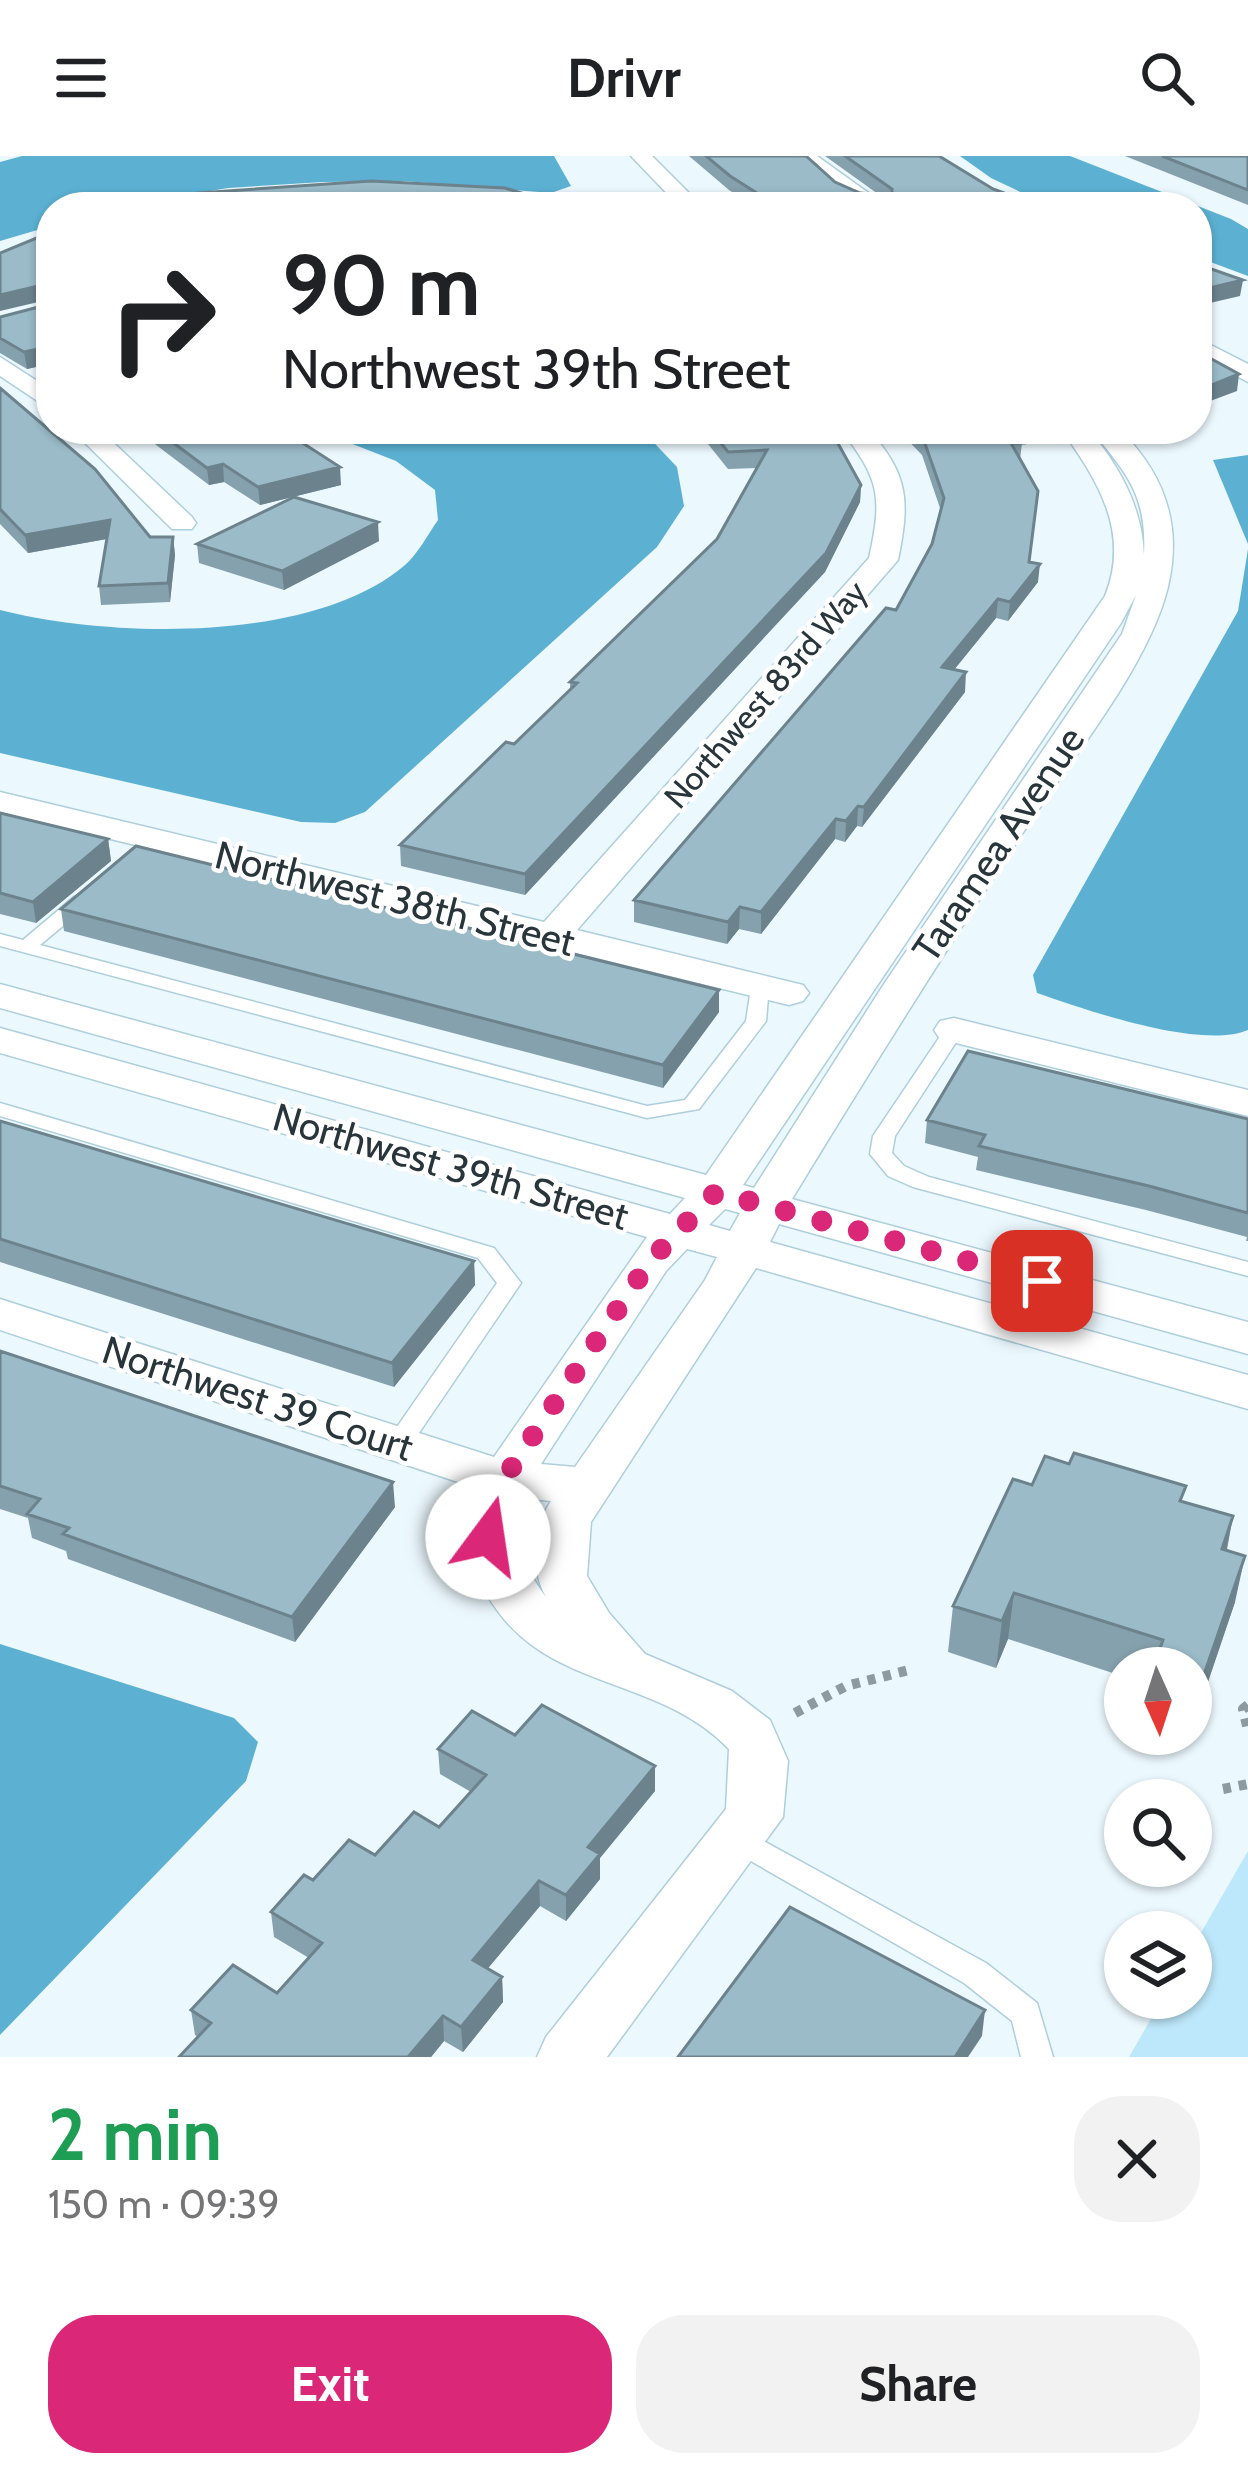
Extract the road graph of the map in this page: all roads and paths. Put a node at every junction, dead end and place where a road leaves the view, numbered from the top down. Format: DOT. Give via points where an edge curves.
graph roads {
  1 [pos="618,156"];
  2 [pos="641,156"];
  3 [pos="805,156"];
  4 [pos="652,192"];
  5 [pos="677,192"];
  6 [pos="850,192"];
  7 [pos="1212,354"];
  8 [pos="0,364"];
  9 [pos="1248,374"];
  10 [pos="36,392"];
  11 [pos="100,444"];
  12 [pos="865,444"];
  13 [pos="1085,444"];
  14 [pos="1117,444"];
  15 [pos="182,523"];
  16 [pos="0,802"];
  17 [pos="90,893"];
  18 [pos="552,936"];
  19 [pos="0,940"];
  20 [pos="26,947"];
  21 [pos="774,989"];
  22 [pos="0,996"];
  23 [pos="955,1030"];
  24 [pos="0,1040"];
  25 [pos="1248,1103"];
  26 [pos="0,1109"];
  27 [pos="716,1192"];
  28 [pos="755,1227"];
  29 [pos="680,1230"];
  30 [pos="1248,1269"];
  31 [pos="0,1314"];
  32 [pos="1248,1337"];
  33 [pos="1248,1392"];
  34 [pos="399,1443"];
  35 [pos="504,1479"];
  36 [pos="587,1486"];
  37 [pos="633,1669"];
  38 [pos="913,1669"];
  39 [pos="1248,1705"];
  40 [pos="795,1713"];
  41 [pos="1248,1730"];
  42 [pos="1248,1784"];
  43 [pos="1223,1790"];
  44 [pos="738,1839"];
  45 [pos="569,2057"];
  46 [pos="1037,2057"];
  1 -- 4 [label="street"];
  2 -- 5 [label="street"];
  3 -- 6 [label="street"];
  7 -- 9 [label="street"];
  8 -- 10 [label="street"];
  11 -- 15 [label="street"];
  12 -- 18 [label="street, Northwest 83rd Way" via="895,503 883,560"];
  13 -- 27 [label="street, Taramea Avenue" via="1111,481 1129,541 1126,579 1106,623"];
  14 -- 28 [label="street, Taramea Avenue" via="1140,472 1163,545 1158,585 1138,634 904,984"];
  16 -- 18 [label="street, Northwest 38th Street" via="147,846"];
  17 -- 20 [label="lane"];
  18 -- 21 [label="street, Northwest 38th Street"];
  19 -- 20 [label="lane"];
  20 -- 21 [label="lane" via="647,1112 692,1105"];
  22 -- 27 [label="street, Northwest 39th Street"];
  23 -- 25 [label="street"];
  23 -- 30 [label="lane" via="884,1136 881,1154 896,1171"];
  24 -- 29 [label="street, Northwest 39th Street"];
  26 -- 34 [label="lane" via="486,1253 509,1283"];
  27 -- 28 [label="street, Northwest 39th Street"];
  27 -- 29 [label="street, Taramea Avenue"];
  28 -- 29 [label="street, Northwest 39th Street"];
  28 -- 32 [label="street, Northwest 39th Street"];
  28 -- 33 [label="street, Northwest 39th Street"];
  28 -- 36 [label="street, Taramea Avenue" via="726,1283"];
  29 -- 35 [label="street, Taramea Avenue" via="650,1261"];
  31 -- 34 [label="street, Northwest 39 Court"];
  34 -- 35 [label="street, Northwest 39 Court"];
  35 -- 36 [label="street, Northwest 39 Court"];
  35 -- 37 [label="street, Taramea Avenue" via="491,1501 488,1537 509,1592 538,1624"];
  36 -- 37 [label="street, Taramea Avenue" via="565,1520 561,1576 590,1627"];
  37 -- 44 [label="street, Taramea Avenue" via="722,1712 754,1742 754,1817"];
  38 -- 40 [label="path" via="846,1686"];
  39 -- 41 [label="path"];
  42 -- 43 [label="path"];
  44 -- 45 [label="street, Taramea Avenue"];
  44 -- 46 [label="lane" via="975,1973 1026,2013"];
}
